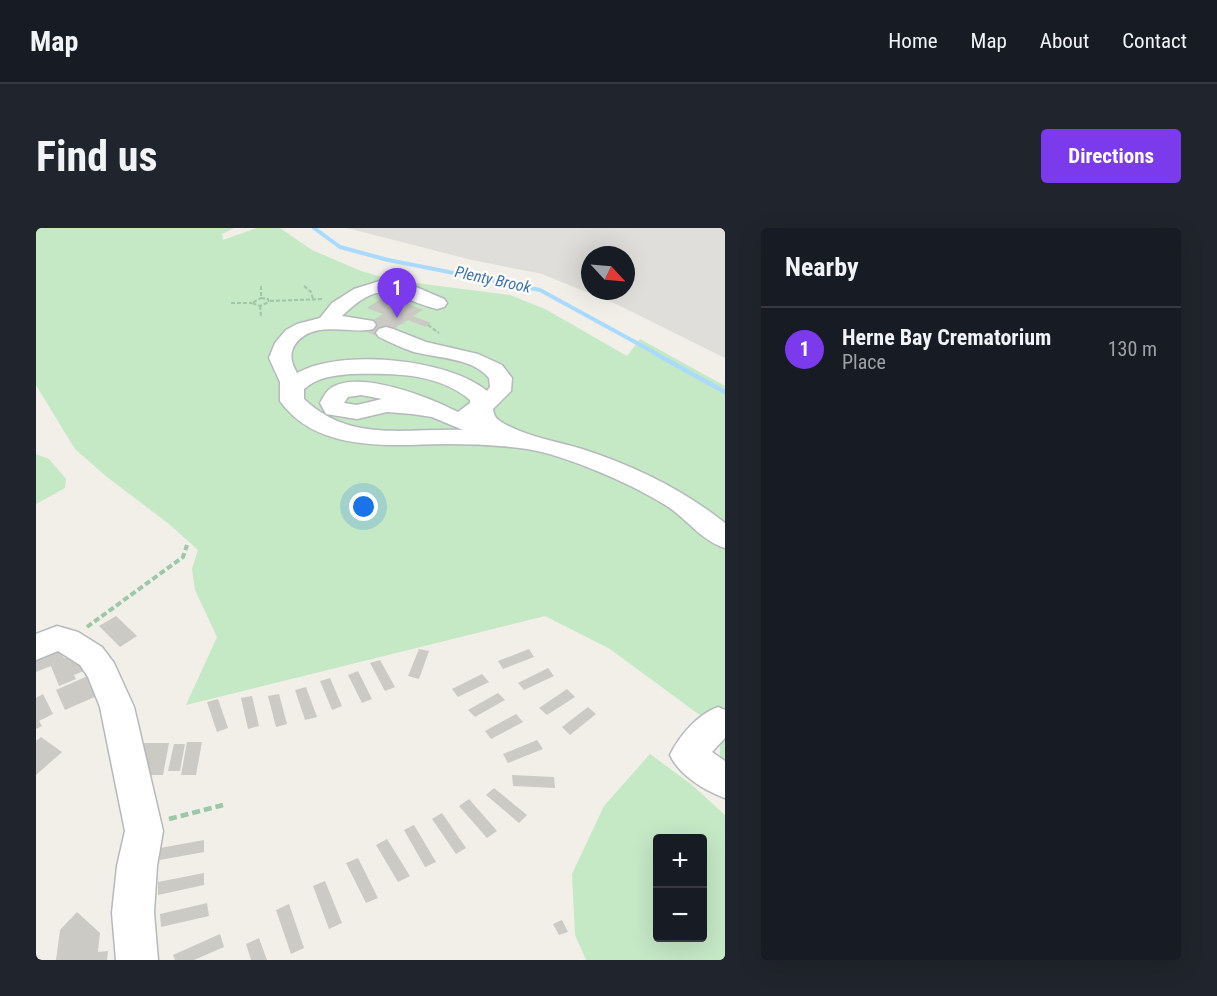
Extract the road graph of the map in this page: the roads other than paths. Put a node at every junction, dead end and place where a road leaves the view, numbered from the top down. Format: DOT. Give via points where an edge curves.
graph roads {
  1 [pos="437,303"];
  2 [pos="329,322"];
  3 [pos="302,381"];
  4 [pos="482,404"];
  5 [pos="447,416"];
  6 [pos="498,429"];
  7 [pos="416,438"];
  8 [pos="530,442"];
  9 [pos="725,538"];
  10 [pos="51,645"];
  11 [pos="718,722"];
  12 [pos="725,782"];
  13 [pos="137,960"];
  1 -- 2 [label="lane" via="392,285 380,285 339,307"];
  2 -- 3 [label="lane" via="291,338 282,350 281,364"];
  2 -- 4 [label="lane" via="352,321 491,367 502,379 501,388"];
  3 -- 4 [label="lane" via="359,366 412,370 471,388"];
  3 -- 7 [label="lane" via="292,401 328,428 374,438"];
  4 -- 5 [label="lane"];
  4 -- 6 [label="lane" via="486,422"];
  5 -- 6 [label="lane" via="482,429"];
  5 -- 7 [label="lane"];
  6 -- 8 [label="lane"];
  7 -- 8 [label="lane"];
  8 -- 9 [label="lane" via="621,471 671,496"];
  10 -- 13 [label="lane" via="91,656 117,707 144,831 133,913"];
  11 -- 12 [label="lane" via="688,755"];
}
